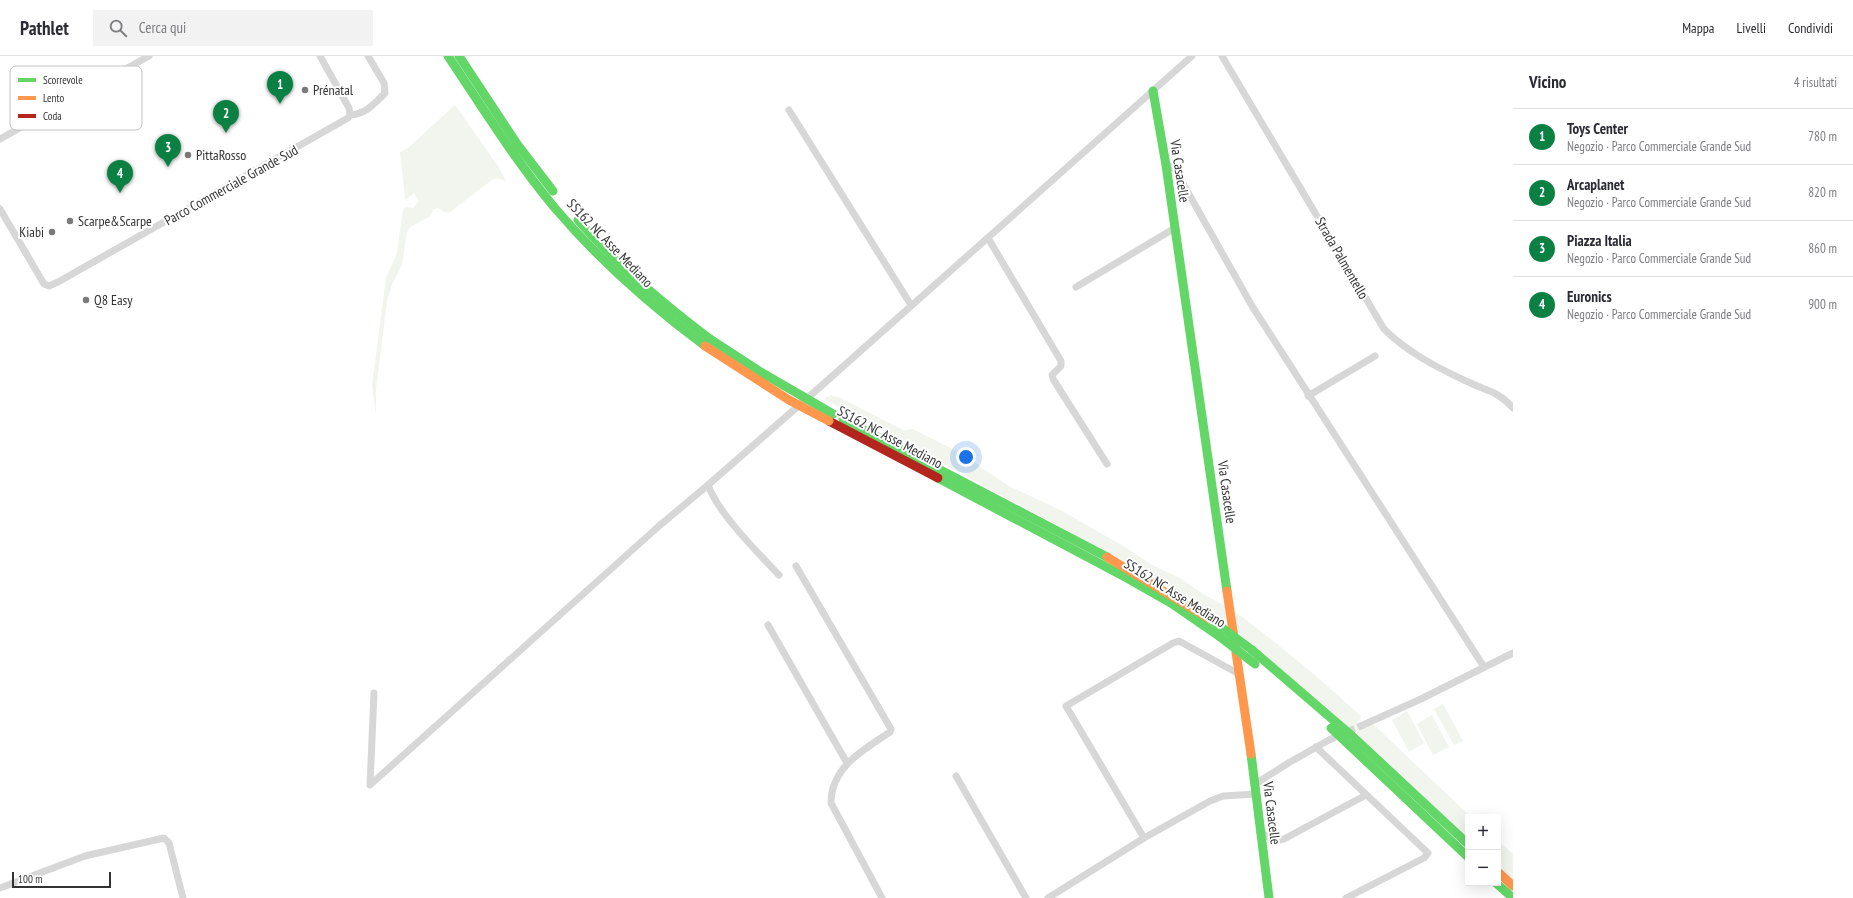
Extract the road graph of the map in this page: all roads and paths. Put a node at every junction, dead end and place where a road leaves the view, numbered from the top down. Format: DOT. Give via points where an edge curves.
graph roads {
  1 [pos="149,56"];
  2 [pos="320,56"];
  3 [pos="368,56"];
  4 [pos="448,56"];
  5 [pos="459,56"];
  6 [pos="1192,56"];
  7 [pos="1222,56"];
  8 [pos="131,66"];
  9 [pos="476,91"];
  10 [pos="1153,91"];
  11 [pos="789,110"];
  12 [pos="350,115"];
  13 [pos="16,130"];
  14 [pos="0,139"];
  15 [pos="1166,165"];
  16 [pos="0,209"];
  17 [pos="1175,228"];
  18 [pos="988,238"];
  19 [pos="1076,287"];
  20 [pos="912,306"];
  21 [pos="1375,356"];
  22 [pos="1308,396"];
  23 [pos="1513,408"];
  24 [pos="831,417"];
  25 [pos="1107,464"];
  26 [pos="708,485"];
  27 [pos="796,566"];
  28 [pos="779,574"];
  29 [pos="768,625"];
  30 [pos="1513,653"];
  31 [pos="1484,667"];
  32 [pos="1239,674"];
  33 [pos="374,693"];
  34 [pos="1363,725"];
  35 [pos="1329,740"];
  36 [pos="1316,748"];
  37 [pos="847,763"];
  38 [pos="956,776"];
  39 [pos="1255,789"];
  40 [pos="1366,795"];
  41 [pos="1260,832"];
  42 [pos="1144,838"];
  43 [pos="1465,841"];
  44 [pos="1465,854"];
  45 [pos="1501,875"];
  46 [pos="1499,886"];
  47 [pos="1513,886"];
  48 [pos="0,888"];
  49 [pos="183,898"];
  50 [pos="882,898"];
  51 [pos="1026,898"];
  52 [pos="1048,898"];
  53 [pos="1269,898"];
  54 [pos="1346,898"];
  55 [pos="1513,898"];
  1 -- 8 [label="street"];
  2 -- 12 [label="street" via="349,108"];
  3 -- 12 [label="street" via="384,83 385,94 368,110"];
  4 -- 9 [label="main road, SS162 NC Asse Mediano"];
  5 -- 9 [label="main road, SS162 NC Asse Mediano"];
  6 -- 10 [label="street"];
  7 -- 23 [label="street, Strada Palmentello" via="1384,329 1432,365 1500,395"];
  9 -- 24 [label="main road, SS162 NC Asse Mediano, bridge" via="546,183 619,270 655,296 707,343 764,374"];
  10 -- 15 [label="main road, Via Casacelle"];
  10 -- 18 [label="street"];
  11 -- 20 [label="street"];
  12 -- 16 [label="street, Parco Commerciale Grande Sud" via="344,122 49,286 40,279"];
  13 -- 14 [label="street"];
  15 -- 17 [label="main road, Via Casacelle"];
  15 -- 22 [label="street" via="1177,172 1252,306"];
  17 -- 19 [label="street"];
  17 -- 32 [label="main road, Via Casacelle"];
  18 -- 20 [label="street"];
  18 -- 25 [label="street" via="1061,361 1061,366 1052,374 1053,379"];
  20 -- 26 [label="street"];
  21 -- 22 [label="street"];
  22 -- 31 [label="street"];
  24 -- 43 [label="main road, SS162 NC Asse Mediano, bridge" via="1116,562 1212,621 1252,650 1352,736"];
  24 -- 44 [label="main road, SS162 NC Asse Mediano, bridge" via="1127,578 1219,636 1326,723"];
  26 -- 28 [label="street" via="711,494 730,520"];
  26 -- 33 [label="street" via="370,785"];
  27 -- 37 [label="street" via="891,729"];
  29 -- 37 [label="street"];
  30 -- 31 [label="street"];
  31 -- 34 [label="street"];
  32 -- 39 [label="main road, Via Casacelle"];
  32 -- 42 [label="street" via="1179,641 1066,706"];
  35 -- 36 [label="street"];
  36 -- 39 [label="street" via="1290,762"];
  36 -- 40 [label="street"];
  37 -- 50 [label="street" via="834,783 832,803"];
  38 -- 51 [label="street"];
  39 -- 41 [label="main road, Via Casacelle"];
  39 -- 42 [label="street" via="1210,801"];
  40 -- 41 [label="street" via="1284,839 1274,840"];
  40 -- 54 [label="street" via="1428,853 1424,858"];
  41 -- 53 [label="main road, Via Casacelle"];
  42 -- 52 [label="street"];
  45 -- 47 [label="main road"];
  46 -- 55 [label="main road"];
  48 -- 49 [label="street" via="85,856 164,838 169,843"];
}
